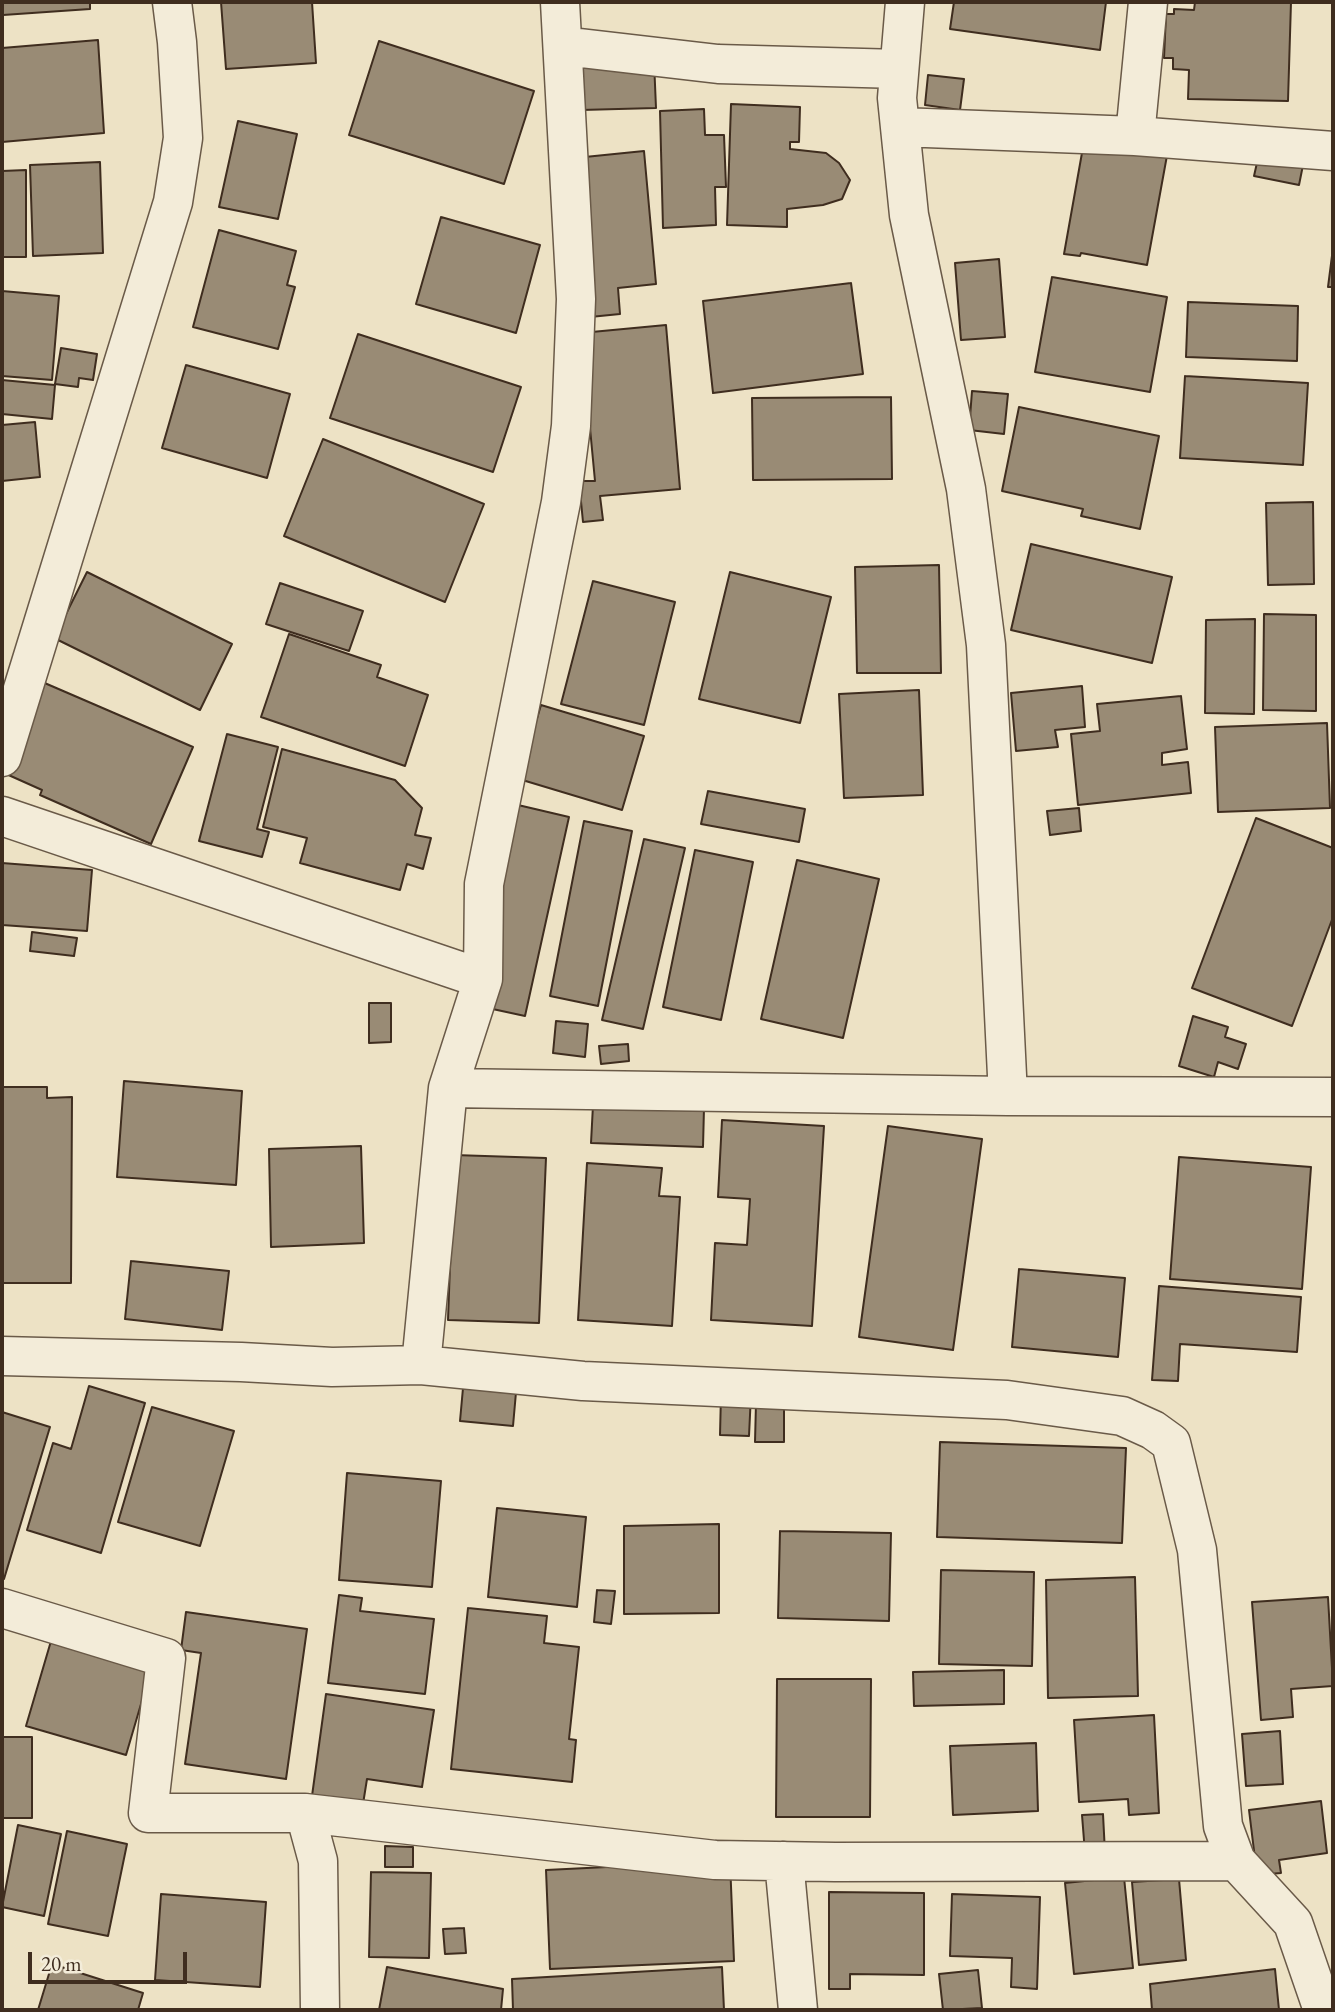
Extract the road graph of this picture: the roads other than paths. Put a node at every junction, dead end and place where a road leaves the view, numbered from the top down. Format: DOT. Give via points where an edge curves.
graph roads {
  1 [pos="172,2"];
  2 [pos="560,2"];
  3 [pos="905,2"];
  4 [pos="1148,2"];
  5 [pos="563,46"];
  6 [pos="899,69"];
  7 [pos="900,128"];
  8 [pos="1135,136"];
  9 [pos="1333,151"];
  10 [pos="2,757"];
  11 [pos="2,816"];
  12 [pos="483,979"];
  13 [pos="448,1088"];
  14 [pos="1008,1097"];
  15 [pos="1333,1097"];
  16 [pos="2,1356"];
  17 [pos="421,1365"];
  18 [pos="2,1608"];
  19 [pos="304,1813"];
  20 [pos="784,1861"];
  21 [pos="1236,1861"];
  22 [pos="320,2010"];
  23 [pos="799,2010"];
  24 [pos="1323,2010"];
  1 -- 10 [label="street" via="183,138 173,202"];
  2 -- 5 [label="street"];
  3 -- 6 [label="street"];
  4 -- 8 [label="street"];
  5 -- 6 [label="street" via="718,64"];
  5 -- 12 [label="street" via="576,299 571,426 561,502 484,884"];
  6 -- 7 [label="street"];
  7 -- 8 [label="street"];
  7 -- 14 [label="street" via="908,215 966,489 986,645"];
  8 -- 9 [label="street"];
  11 -- 12 [label="street"];
  12 -- 13 [label="street"];
  13 -- 14 [label="street"];
  13 -- 17 [label="street"];
  14 -- 15 [label="street"];
  16 -- 17 [label="street" via="332,1367"];
  17 -- 21 [label="street" via="583,1381 1007,1400 1122,1416 1153,1430 1171,1443 1197,1550 1223,1826"];
  18 -- 19 [label="street" via="166,1658 148,1813"];
  19 -- 20 [label="street" via="715,1860"];
  19 -- 22 [label="street" via="318,1861"];
  20 -- 21 [label="street"];
  20 -- 23 [label="street"];
  21 -- 24 [label="street" via="1293,1923"];
}
